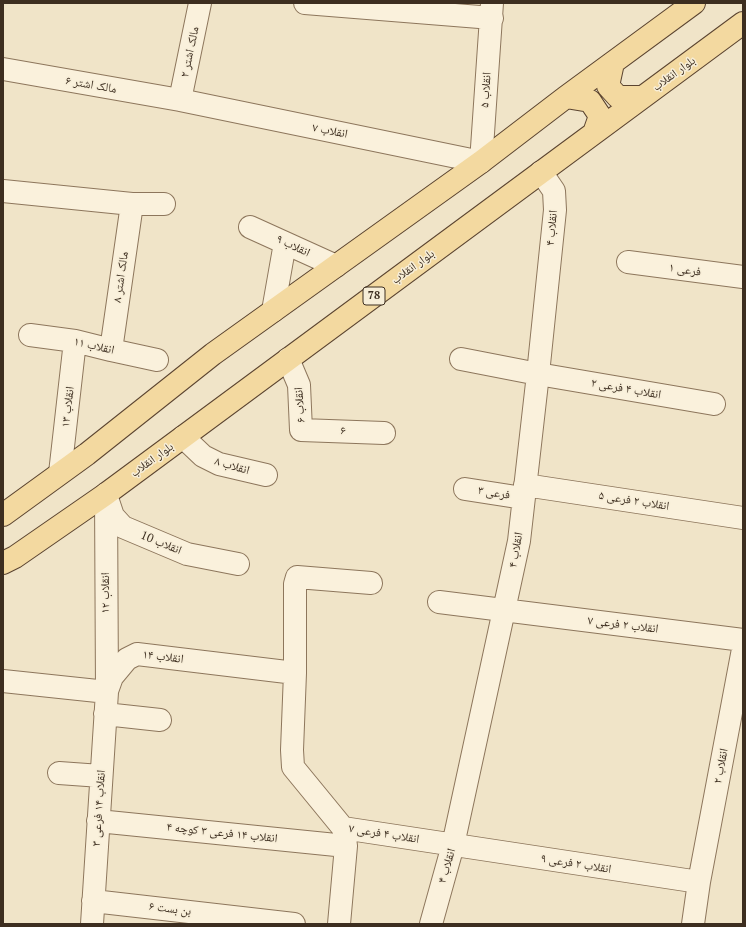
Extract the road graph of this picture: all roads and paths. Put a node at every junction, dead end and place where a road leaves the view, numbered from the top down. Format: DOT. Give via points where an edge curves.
graph roads {
  1 [pos="200,3"];
  2 [pos="305,3"];
  3 [pos="694,3"];
  4 [pos="492,11"];
  5 [pos="743,23"];
  6 [pos="613,63"];
  7 [pos="3,69"];
  8 [pos="566,97"];
  9 [pos="643,97"];
  10 [pos="180,100"];
  11 [pos="594,133"];
  12 [pos="481,162"];
  13 [pos="541,172"];
  14 [pos="3,191"];
  15 [pos="132,204"];
  16 [pos="164,204"];
  17 [pos="250,227"];
  18 [pos="286,243"];
  19 [pos="628,262"];
  20 [pos="336,266"];
  21 [pos="743,278"];
  22 [pos="273,311"];
  23 [pos="30,335"];
  24 [pos="76,341"];
  25 [pos="111,350"];
  26 [pos="288,359"];
  27 [pos="461,359"];
  28 [pos="157,360"];
  29 [pos="538,374"];
  30 [pos="714,404"];
  31 [pos="301,430"];
  32 [pos="384,433"];
  33 [pos="183,437"];
  34 [pos="60,473"];
  35 [pos="266,475"];
  36 [pos="465,489"];
  37 [pos="524,491"];
  38 [pos="106,494"];
  39 [pos="3,515"];
  40 [pos="743,518"];
  41 [pos="3,563"];
  42 [pos="238,564"];
  43 [pos="371,583"];
  44 [pos="439,602"];
  45 [pos="504,610"];
  46 [pos="743,640"];
  47 [pos="743,649"];
  48 [pos="295,673"];
  49 [pos="741,673"];
  50 [pos="3,681"];
  51 [pos="107,692"];
  52 [pos="105,714"];
  53 [pos="160,720"];
  54 [pos="59,773"];
  55 [pos="101,776"];
  56 [pos="98,821"];
  57 [pos="344,837"];
  58 [pos="453,845"];
  59 [pos="699,882"];
  60 [pos="93,901"];
  61 [pos="92,924"];
  62 [pos="294,924"];
  63 [pos="339,924"];
  64 [pos="430,924"];
  65 [pos="694,924"];
  1 -- 10 [label="street, مالک اشتر ۲"];
  2 -- 4 [label="street"];
  3 -- 6 [label="main road"];
  4 -- 12 [label="street, انقلاب ۵"];
  5 -- 9 [label="main road, بلوار انقلاب / 78"];
  6 -- 8 [label="main road"];
  6 -- 9 [label="main road" via="608,86 618,98"];
  7 -- 10 [label="street, مالک اشتر ۶"];
  8 -- 11 [label="main road" via="590,101 600,116"];
  8 -- 12 [label="main road"];
  9 -- 11 [label="main road, بلوار انقلاب / 78"];
  10 -- 12 [label="street, انقلاب ۷"];
  11 -- 13 [label="main road, بلوار انقلاب / 78"];
  12 -- 20 [label="main road"];
  13 -- 26 [label="main road, بلوار انقلاب / 78"];
  13 -- 29 [label="street, انقلاب ۴" via="554,191 555,210"];
  14 -- 15 [label="street"];
  15 -- 16 [label="street"];
  15 -- 25 [label="street, مالک اشتر ۸"];
  17 -- 18 [label="street, انقلاب ۹"];
  18 -- 20 [label="street, انقلاب ۹"];
  18 -- 22 [label="street"];
  19 -- 21 [label="street, فرعی ۱"];
  20 -- 22 [label="main road"];
  22 -- 34 [label="main road" via="213,354"];
  23 -- 24 [label="street, انقلاب ۱۱"];
  24 -- 25 [label="street, انقلاب ۱۱"];
  24 -- 34 [label="street, انقلاب ۱۳"];
  25 -- 28 [label="street, انقلاب ۱۱"];
  26 -- 31 [label="street, انقلاب ۶" via="299,385"];
  26 -- 33 [label="main road, بلوار انقلاب / 78"];
  27 -- 29 [label="street, انقلاب ۴ فرعی ۲"];
  29 -- 30 [label="street, انقلاب ۴ فرعی ۲"];
  29 -- 37 [label="street, انقلاب ۴"];
  31 -- 32 [label="street, ۶"];
  33 -- 35 [label="street, انقلاب ۸" via="203,456 219,464"];
  33 -- 38 [label="main road, بلوار انقلاب / 78"];
  34 -- 39 [label="main road"];
  36 -- 37 [label="street, فرعی ۳"];
  37 -- 40 [label="street, انقلاب ۲ فرعی ۵"];
  37 -- 45 [label="street, انقلاب ۴" via="519,541"];
  38 -- 41 [label="main road, بلوار انقلاب / 78"];
  38 -- 42 [label="street, انقلاب 10" via="113,516 123,528 187,554"];
  38 -- 51 [label="street, انقلاب ۱۲"];
  43 -- 48 [label="street, انقلاب ۴ فرعی ۷" via="297,577"];
  44 -- 45 [label="street, انقلاب ۲ فرعی ۷"];
  45 -- 46 [label="street, انقلاب ۲ فرعی ۷"];
  45 -- 58 [label="street, انقلاب ۴"];
  47 -- 49 [label="street, انقلاب ۲"];
  48 -- 51 [label="street, انقلاب ۱۴" via="137,654 127,659 112,677"];
  48 -- 57 [label="street, انقلاب ۴ فرعی ۷" via="293,767"];
  49 -- 59 [label="street, انقلاب ۲"];
  50 -- 51 [label="street"];
  51 -- 52 [label="street, انقلاب ۱۴ فرعی ۳"];
  52 -- 53 [label="street"];
  52 -- 55 [label="street, انقلاب ۱۴ فرعی ۳"];
  54 -- 55 [label="street"];
  55 -- 56 [label="street, انقلاب ۱۴ فرعی ۳"];
  56 -- 57 [label="street, انقلاب ۱۴ فرعی ۳ کوچه ۴"];
  56 -- 60 [label="street, انقلاب ۱۴ فرعی ۳"];
  57 -- 58 [label="street, انقلاب ۴ فرعی ۷"];
  57 -- 63 [label="street"];
  58 -- 59 [label="street, انقلاب ۲ فرعی ۹"];
  58 -- 64 [label="street, انقلاب ۴"];
  59 -- 65 [label="street, انقلاب ۲"];
  60 -- 61 [label="street, انقلاب ۱۴ فرعی ۳"];
  60 -- 62 [label="street, بن بست ۶"];
}
